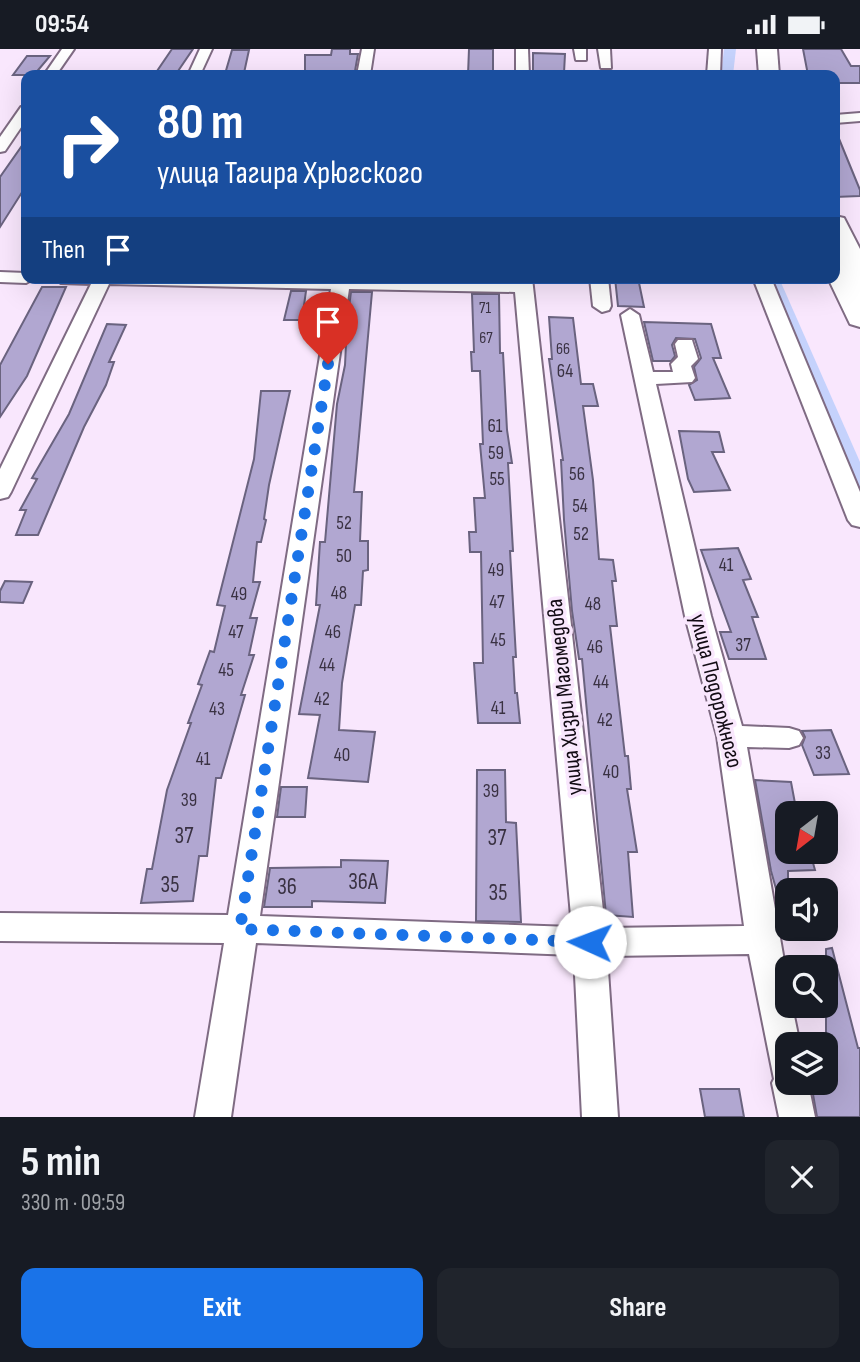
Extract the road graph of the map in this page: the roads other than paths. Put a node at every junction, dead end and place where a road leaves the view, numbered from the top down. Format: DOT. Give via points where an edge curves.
graph roads {
  1 [pos="68,49"];
  2 [pos="206,49"];
  3 [pos="368,49"];
  4 [pos="522,49"];
  5 [pos="604,49"];
  6 [pos="715,49"];
  7 [pos="767,49"];
  8 [pos="785,49"];
  9 [pos="606,65"];
  10 [pos="53,70"];
  11 [pos="196,70"];
  12 [pos="365,70"];
  13 [pos="523,70"];
  14 [pos="714,70"];
  15 [pos="769,70"];
  16 [pos="785,70"];
  17 [pos="21,117"];
  18 [pos="860,117"];
  19 [pos="840,119"];
  20 [pos="0,148"];
  21 [pos="840,235"];
  22 [pos="840,275"];
  23 [pos="0,277"];
  24 [pos="21,278"];
  25 [pos="860,279"];
  26 [pos="101,284"];
  27 [pos="341,284"];
  28 [pos="524,284"];
  29 [pos="600,284"];
  30 [pos="764,284"];
  31 [pos="602,306"];
  32 [pos="630,315"];
  33 [pos="860,317"];
  34 [pos="685,344"];
  35 [pos="644,378"];
  36 [pos="0,492"];
  37 [pos="860,520"];
  38 [pos="731,736"];
  39 [pos="789,737"];
  40 [pos="0,927"];
  41 [pos="240,929"];
  42 [pos="762,940"];
  43 [pos="590,942"];
  44 [pos="780,1032"];
  45 [pos="792,1095"];
  46 [pos="213,1117"];
  47 [pos="600,1117"];
  48 [pos="797,1117"];
  1 -- 10 [label="street"];
  2 -- 11 [label="street"];
  3 -- 12 [label="street"];
  4 -- 13 [label="street"];
  5 -- 9 [label="street"];
  6 -- 14 [label="street"];
  7 -- 15 [label="main road"];
  8 -- 16 [label="main road"];
  17 -- 20 [label="street"];
  18 -- 19 [label="street"];
  21 -- 25 [label="main road"];
  22 -- 33 [label="main road"];
  23 -- 24 [label="street"];
  26 -- 36 [label="street"];
  27 -- 41 [label="street"];
  28 -- 43 [label="street, улица Хизри Магомедова"];
  29 -- 31 [label="street"];
  30 -- 37 [label="street"];
  32 -- 35 [label="street, улица Подорожного"];
  34 -- 35 [label="street" via="688,359 681,364 685,378"];
  35 -- 38 [label="street, улица Подорожного" via="698,617"];
  38 -- 39 [label="street"];
  38 -- 42 [label="street, улица Подорожного"];
  40 -- 41 [label="street"];
  41 -- 43 [label="street"];
  41 -- 46 [label="street"];
  42 -- 43 [label="street"];
  42 -- 44 [label="street, улица Подорожного"];
  43 -- 47 [label="street, улица Хизри Магомедова"];
  45 -- 48 [label="street"];
}
